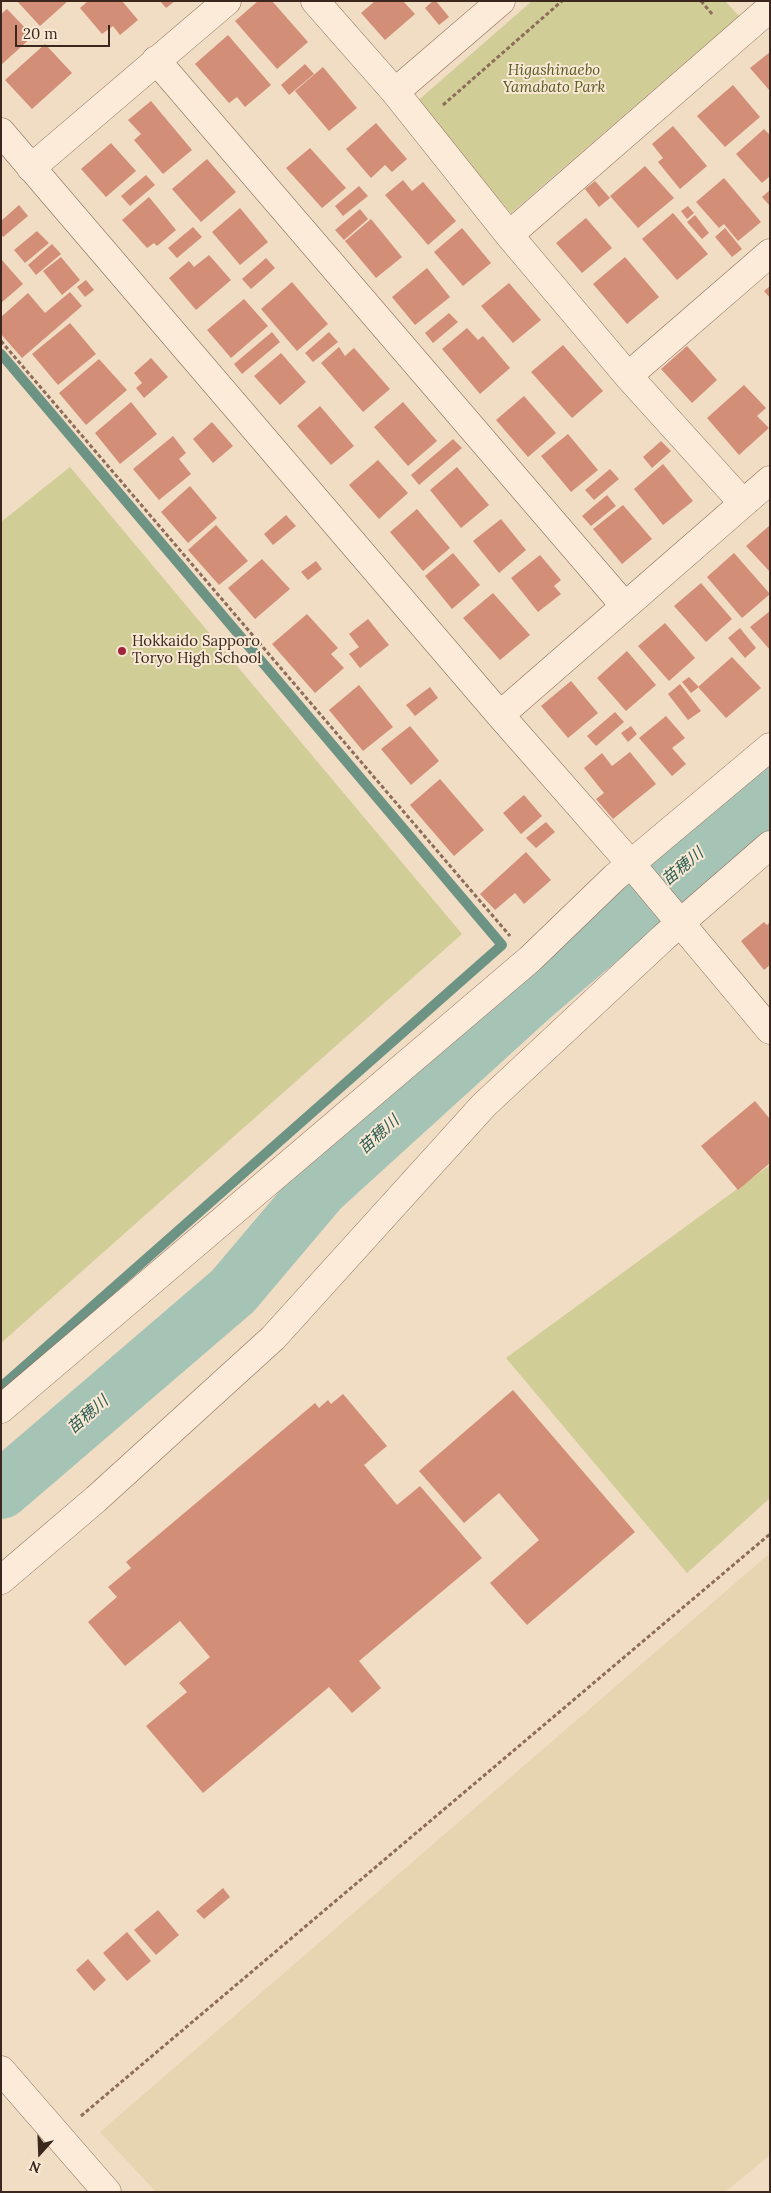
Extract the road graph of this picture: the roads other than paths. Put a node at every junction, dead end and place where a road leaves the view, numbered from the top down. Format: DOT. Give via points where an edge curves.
graph roads {
  1 [pos="227,1"];
  2 [pos="314,1"];
  3 [pos="501,1"];
  4 [pos="770,8"];
  5 [pos="156,60"];
  6 [pos="395,92"];
  7 [pos="1,132"];
  8 [pos="31,168"];
  9 [pos="509,235"];
  10 [pos="770,253"];
  11 [pos="628,376"];
  12 [pos="770,480"];
  13 [pos="743,503"];
  14 [pos="624,605"];
  15 [pos="500,716"];
  16 [pos="770,747"];
  17 [pos="770,845"];
  18 [pos="638,873"];
  19 [pos="676,919"];
  20 [pos="770,1030"];
  21 [pos="1,1409"];
  22 [pos="1,1580"];
  23 [pos="1,2070"];
  24 [pos="107,2192"];
  1 -- 5 [label="street"];
  2 -- 6 [label="street"];
  3 -- 6 [label="street"];
  4 -- 9 [label="street"];
  5 -- 8 [label="street"];
  5 -- 14 [label="street"];
  6 -- 9 [label="street"];
  7 -- 8 [label="street"];
  8 -- 15 [label="street"];
  9 -- 11 [label="street"];
  10 -- 11 [label="street"];
  11 -- 13 [label="street"];
  12 -- 13 [label="street"];
  13 -- 14 [label="street"];
  14 -- 15 [label="street"];
  15 -- 18 [label="street"];
  16 -- 18 [label="street"];
  17 -- 19 [label="street"];
  18 -- 19 [label="street"];
  18 -- 21 [label="street" via="523,966"];
  19 -- 20 [label="street"];
  19 -- 22 [label="street" via="484,1105 273,1338 96,1499"];
  23 -- 24 [label="street"];
}
